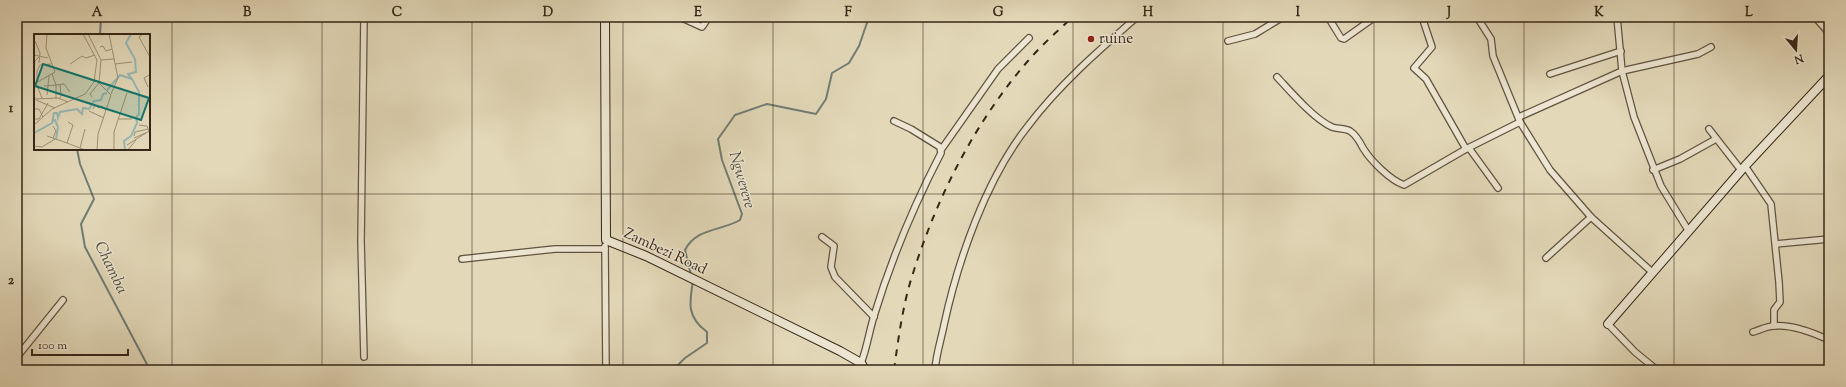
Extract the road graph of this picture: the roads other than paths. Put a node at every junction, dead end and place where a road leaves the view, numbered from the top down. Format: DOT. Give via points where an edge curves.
graph roads {
  1 [pos="364,17"];
  2 [pos="605,17"];
  3 [pos="680,17"];
  4 [pos="709,17"];
  5 [pos="1137,17"];
  6 [pos="1283,17"];
  7 [pos="1328,17"];
  8 [pos="1376,17"];
  9 [pos="1422,17"];
  10 [pos="1477,17"];
  11 [pos="1617,17"];
  12 [pos="1815,17"];
  13 [pos="1829,33"];
  14 [pos="1029,38"];
  15 [pos="1228,41"];
  16 [pos="1711,47"];
  17 [pos="1621,51"];
  18 [pos="1622,71"];
  19 [pos="1550,74"];
  20 [pos="1829,76"];
  21 [pos="1277,77"];
  22 [pos="1520,120"];
  23 [pos="894,121"];
  24 [pos="1709,129"];
  25 [pos="1716,139"];
  26 [pos="1468,149"];
  27 [pos="941,150"];
  28 [pos="1743,168"];
  29 [pos="1654,170"];
  30 [pos="1498,188"];
  31 [pos="1591,217"];
  32 [pos="1688,230"];
  33 [pos="822,237"];
  34 [pos="1829,239"];
  35 [pos="606,240"];
  36 [pos="1776,244"];
  37 [pos="605,249"];
  38 [pos="1546,258"];
  39 [pos="462,259"];
  40 [pos="1652,272"];
  41 [pos="63,300"];
  42 [pos="874,317"];
  43 [pos="1608,324"];
  44 [pos="1774,326"];
  45 [pos="1753,332"];
  46 [pos="1829,340"];
  47 [pos="17,357"];
  48 [pos="364,357"];
  49 [pos="863,367"];
  50 [pos="606,370"];
  51 [pos="935,370"];
  52 [pos="1657,370"];
  1 -- 48 [label="street" via="361,241"];
  2 -- 35 [label="main road, Zambezi Road"];
  3 -- 4 [label="street" via="702,27"];
  5 -- 51 [label="street" via="1050,98 1006,159 979,213 962,257"];
  6 -- 15 [label="street" via="1255,34"];
  7 -- 8 [label="street" via="1344,40"];
  9 -- 26 [label="street" via="1432,47 1414,68 1426,79"];
  10 -- 22 [label="street" via="1491,39 1493,56"];
  11 -- 17 [label="street"];
  12 -- 13 [label="street"];
  14 -- 27 [label="street" via="998,69"];
  16 -- 18 [label="street" via="1698,54"];
  17 -- 18 [label="street"];
  17 -- 19 [label="street"];
  18 -- 22 [label="street"];
  18 -- 29 [label="street" via="1634,117"];
  20 -- 28 [label="main road"];
  21 -- 26 [label="street" via="1331,127 1350,131 1377,164 1400,184 1404,185"];
  22 -- 26 [label="street"];
  22 -- 31 [label="street" via="1550,170"];
  23 -- 27 [label="street" via="911,129"];
  24 -- 25 [label="street"];
  25 -- 28 [label="street"];
  25 -- 29 [label="street"];
  26 -- 30 [label="street"];
  27 -- 42 [label="street" via="916,202"];
  28 -- 32 [label="main road"];
  28 -- 36 [label="street" via="1771,204"];
  29 -- 32 [label="street" via="1660,186"];
  31 -- 38 [label="street"];
  31 -- 40 [label="street"];
  32 -- 40 [label="main road"];
  33 -- 42 [label="street" via="834,246 831,267 835,277"];
  34 -- 36 [label="street"];
  35 -- 37 [label="street"];
  35 -- 49 [label="main road, Zambezi Road" via="646,256 840,351"];
  36 -- 44 [label="street" via="1780,302 1774,310"];
  37 -- 39 [label="street" via="555,249"];
  37 -- 50 [label="street"];
  40 -- 43 [label="main road"];
  41 -- 47 [label="street"];
  42 -- 49 [label="street"];
  43 -- 52 [label="street"];
  44 -- 45 [label="street"];
  44 -- 46 [label="street" via="1797,328"];
}
